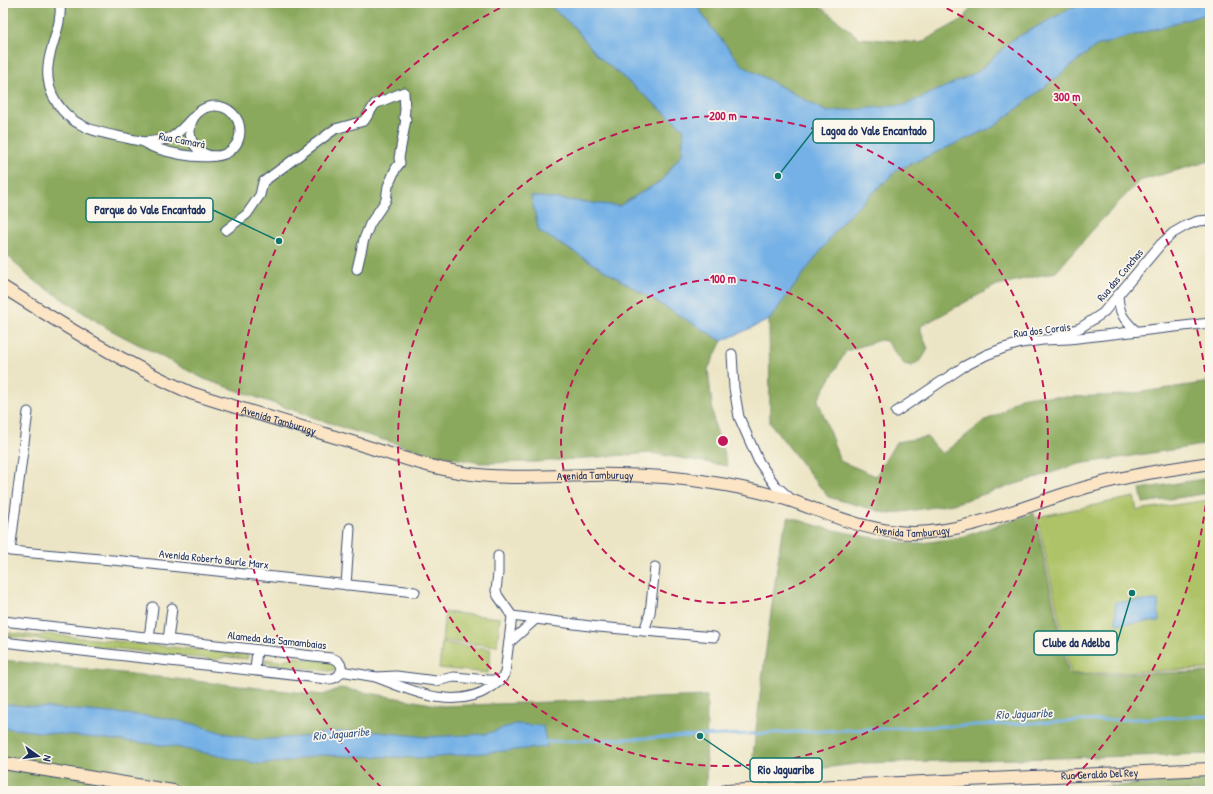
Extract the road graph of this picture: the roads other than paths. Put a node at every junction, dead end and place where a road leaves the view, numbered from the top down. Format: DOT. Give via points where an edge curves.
graph roads {
  1 [pos="60,3"];
  2 [pos="197,114"];
  3 [pos="144,142"];
  4 [pos="215,156"];
  5 [pos="1210,220"];
  6 [pos="226,230"];
  7 [pos="357,269"];
  8 [pos="3,287"];
  9 [pos="1118,295"];
  10 [pos="1210,324"];
  11 [pos="1136,331"];
  12 [pos="1043,340"];
  13 [pos="732,354"];
  14 [pos="28,412"];
  15 [pos="896,412"];
  16 [pos="1210,463"];
  17 [pos="795,502"];
  18 [pos="350,528"];
  19 [pos="498,556"];
  20 [pos="655,567"];
  21 [pos="346,585"];
  22 [pos="415,592"];
  23 [pos="153,607"];
  24 [pos="172,608"];
  25 [pos="512,616"];
  26 [pos="536,619"];
  27 [pos="3,622"];
  28 [pos="3,625"];
  29 [pos="644,631"];
  30 [pos="714,637"];
  31 [pos="149,638"];
  32 [pos="168,640"];
  33 [pos="3,642"];
  34 [pos="509,643"];
  35 [pos="257,650"];
  36 [pos="255,670"];
  37 [pos="341,672"];
  38 [pos="376,677"];
  39 [pos="443,680"];
  40 [pos="501,680"];
  41 [pos="440,697"];
  42 [pos="3,763"];
  43 [pos="1210,769"];
  44 [pos="173,791"];
  45 [pos="725,791"];
  1 -- 3 [label="street, Rua Camará" via="60,21 48,77 50,90 59,107 78,124 89,129"];
  2 -- 3 [label="street, Rua Camará" via="175,136 166,140"];
  2 -- 4 [label="street, Rua Camará" via="191,122 192,141 197,149 206,155"];
  2 -- 4 [label="street, Rua Camará" via="204,108 221,107 229,111 237,121 240,134 237,143 232,150"];
  3 -- 4 [label="street, Rua Camará" via="154,148 196,157"];
  5 -- 9 [label="street, Rua das Conchas" via="1198,221 1173,233"];
  6 -- 7 [label="street" via="247,214 260,195 263,182 336,130 364,121 375,104 404,92 406,119 400,163 388,186 386,200 370,224"];
  8 -- 17 [label="main road, Avenida Tamburugy" via="131,363 190,393 428,465 495,477 601,475 690,479"];
  9 -- 11 [label="street" via="1122,316"];
  9 -- 12 [label="street, Rua das Conchas" via="1092,322 1068,333"];
  10 -- 11 [label="street, Rua dos Corais"];
  11 -- 12 [label="street, Rua dos Corais"];
  12 -- 15 [label="street, Rua dos Corais" via="1021,343 986,355 963,367"];
  13 -- 17 [label="street" via="739,417 748,439 759,462 775,485"];
  14 -- 21 [label="street, Avenida Roberto Burle Marx" via="10,551"];
  16 -- 17 [label="main road, Avenida Tamburugy" via="1155,471 1091,486 1006,514 936,531 914,533 872,528"];
  18 -- 21 [label="street"];
  19 -- 25 [label="street" via="496,591"];
  20 -- 29 [label="street" via="650,613"];
  21 -- 22 [label="street, Avenida Roberto Burle Marx"];
  23 -- 31 [label="street"];
  24 -- 32 [label="street"];
  25 -- 26 [label="street"];
  25 -- 34 [label="street"];
  26 -- 29 [label="street"];
  26 -- 34 [label="street"];
  27 -- 28 [label="street"];
  27 -- 31 [label="street, Alameda das Samambaias"];
  29 -- 30 [label="street"];
  31 -- 32 [label="street, Alameda das Samambaias"];
  32 -- 35 [label="street, Alameda das Samambaias"];
  33 -- 36 [label="street"];
  34 -- 40 [label="street" via="505,673"];
  35 -- 36 [label="street"];
  35 -- 37 [label="street, Alameda das Samambaias" via="336,659 340,663"];
  36 -- 37 [label="street" via="331,679"];
  37 -- 38 [label="street"];
  38 -- 39 [label="street" via="396,676 436,682"];
  38 -- 41 [label="street" via="408,690"];
  39 -- 40 [label="street" via="454,676"];
  39 -- 41 [label="street"];
  40 -- 41 [label="street" via="476,695 456,699"];
  42 -- 44 [label="main road"];
  43 -- 45 [label="main road, Rua Geraldo Del'Rey"];
}
